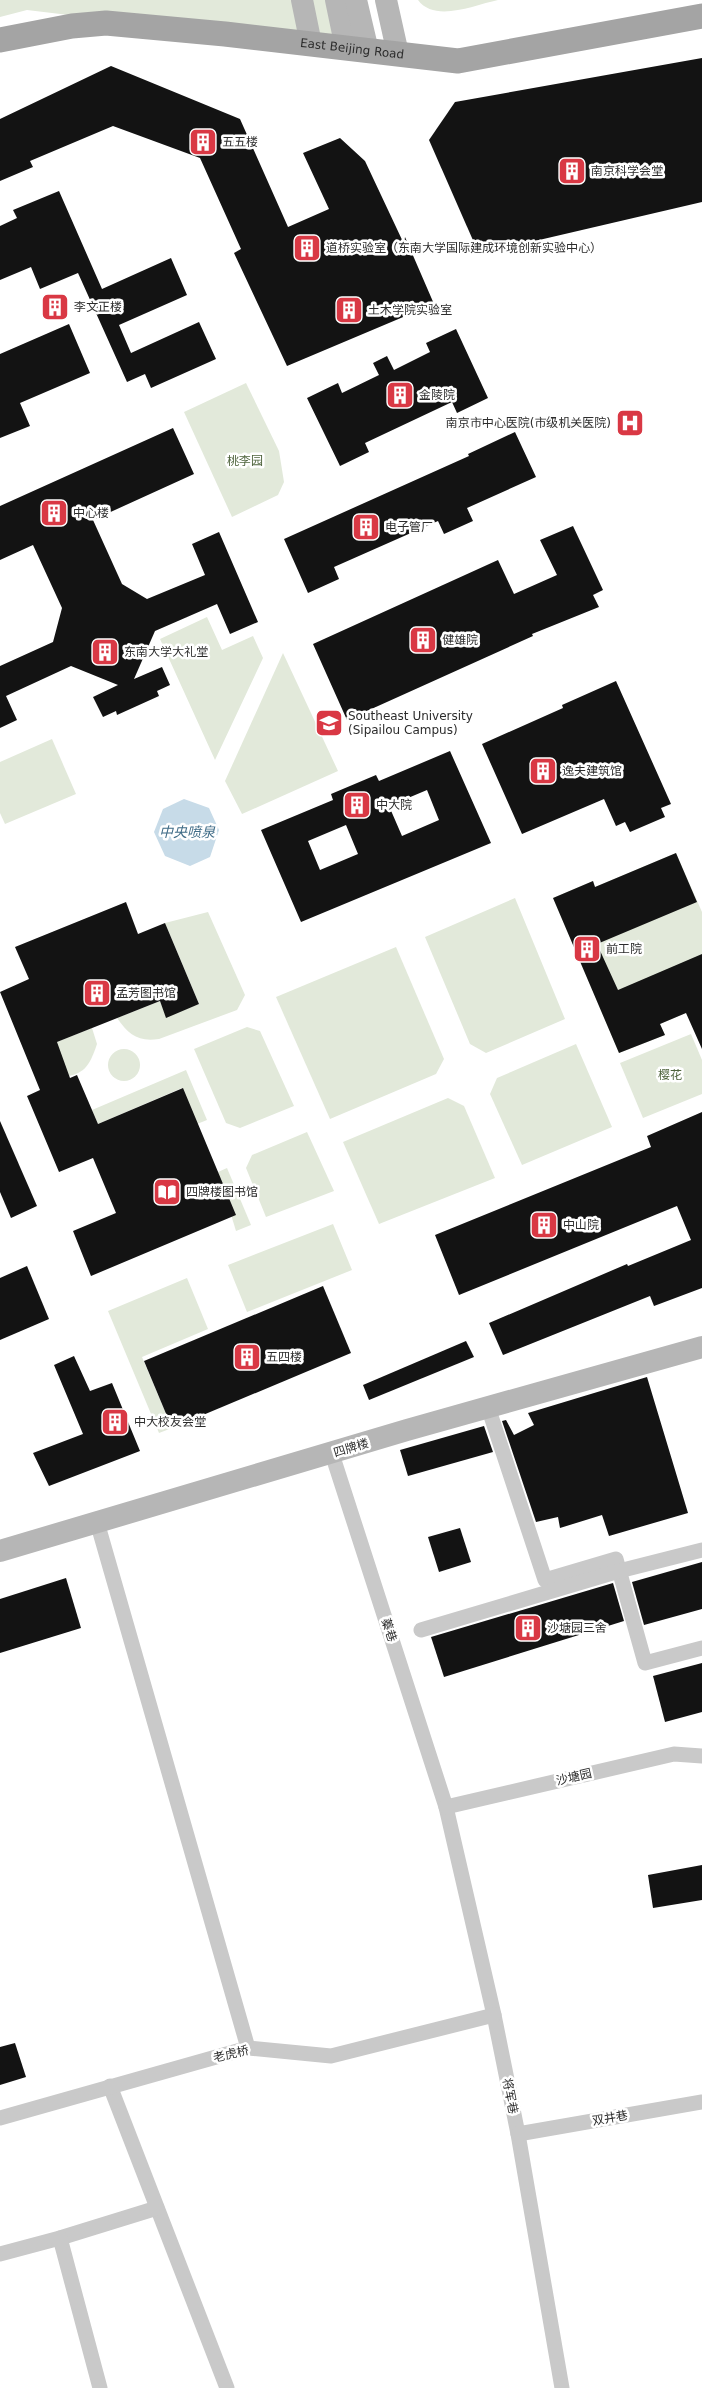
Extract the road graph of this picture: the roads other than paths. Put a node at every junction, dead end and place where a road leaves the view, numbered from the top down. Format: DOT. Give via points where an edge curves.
graph roads {
  1 [pos="302,0"];
  2 [pos="336,0"];
  3 [pos="356,0"];
  4 [pos="386,0"];
  5 [pos="702,16"];
  6 [pos="0,40"];
  7 [pos="311,44"];
  8 [pos="357,49"];
  9 [pos="398,54"];
  10 [pos="702,1347"];
  11 [pos="488,1407"];
  12 [pos="332,1454"];
  13 [pos="97,1522"];
  14 [pos="702,1550"];
  15 [pos="0,1551"];
  16 [pos="620,1571"];
  17 [pos="421,1630"];
  18 [pos="702,1648"];
  19 [pos="702,1756"];
  20 [pos="446,1806"];
  21 [pos="494,2015"];
  22 [pos="248,2048"];
  23 [pos="110,2086"];
  24 [pos="702,2102"];
  25 [pos="0,2118"];
  26 [pos="518,2134"];
  27 [pos="157,2208"];
  28 [pos="60,2238"];
  29 [pos="0,2254"];
  30 [pos="100,2388"];
  31 [pos="227,2388"];
  32 [pos="562,2388"];
  1 -- 7 [label="street"];
  2 -- 8 [label="street"];
  3 -- 8 [label="street"];
  4 -- 9 [label="street"];
  5 -- 9 [label="main road, East Beijing Road" via="458,61"];
  6 -- 7 [label="main road, East Beijing Road" via="106,23"];
  7 -- 8 [label="main road, East Beijing Road"];
  8 -- 9 [label="main road, East Beijing Road"];
  10 -- 11 [label="street, 四牌楼"];
  11 -- 12 [label="street, 四牌楼"];
  11 -- 16 [label="street" via="545,1580 616,1559"];
  12 -- 13 [label="street, 四牌楼"];
  12 -- 20 [label="street, 蓁巷"];
  13 -- 15 [label="street, 四牌楼"];
  13 -- 22 [label="street"];
  14 -- 16 [label="street"];
  16 -- 17 [label="street"];
  16 -- 18 [label="street" via="645,1663"];
  19 -- 20 [label="street, 沙塘园" via="674,1754"];
  20 -- 21 [label="street, 将军巷"];
  21 -- 22 [label="street, 老虎桥" via="331,2056"];
  21 -- 26 [label="street, 将军巷"];
  22 -- 23 [label="street, 老虎桥"];
  23 -- 25 [label="street, 老虎桥"];
  23 -- 27 [label="street"];
  24 -- 26 [label="street, 双井巷"];
  26 -- 32 [label="street, 将军巷"];
  27 -- 28 [label="street"];
  27 -- 31 [label="street"];
  28 -- 29 [label="street"];
  28 -- 30 [label="street"];
}
